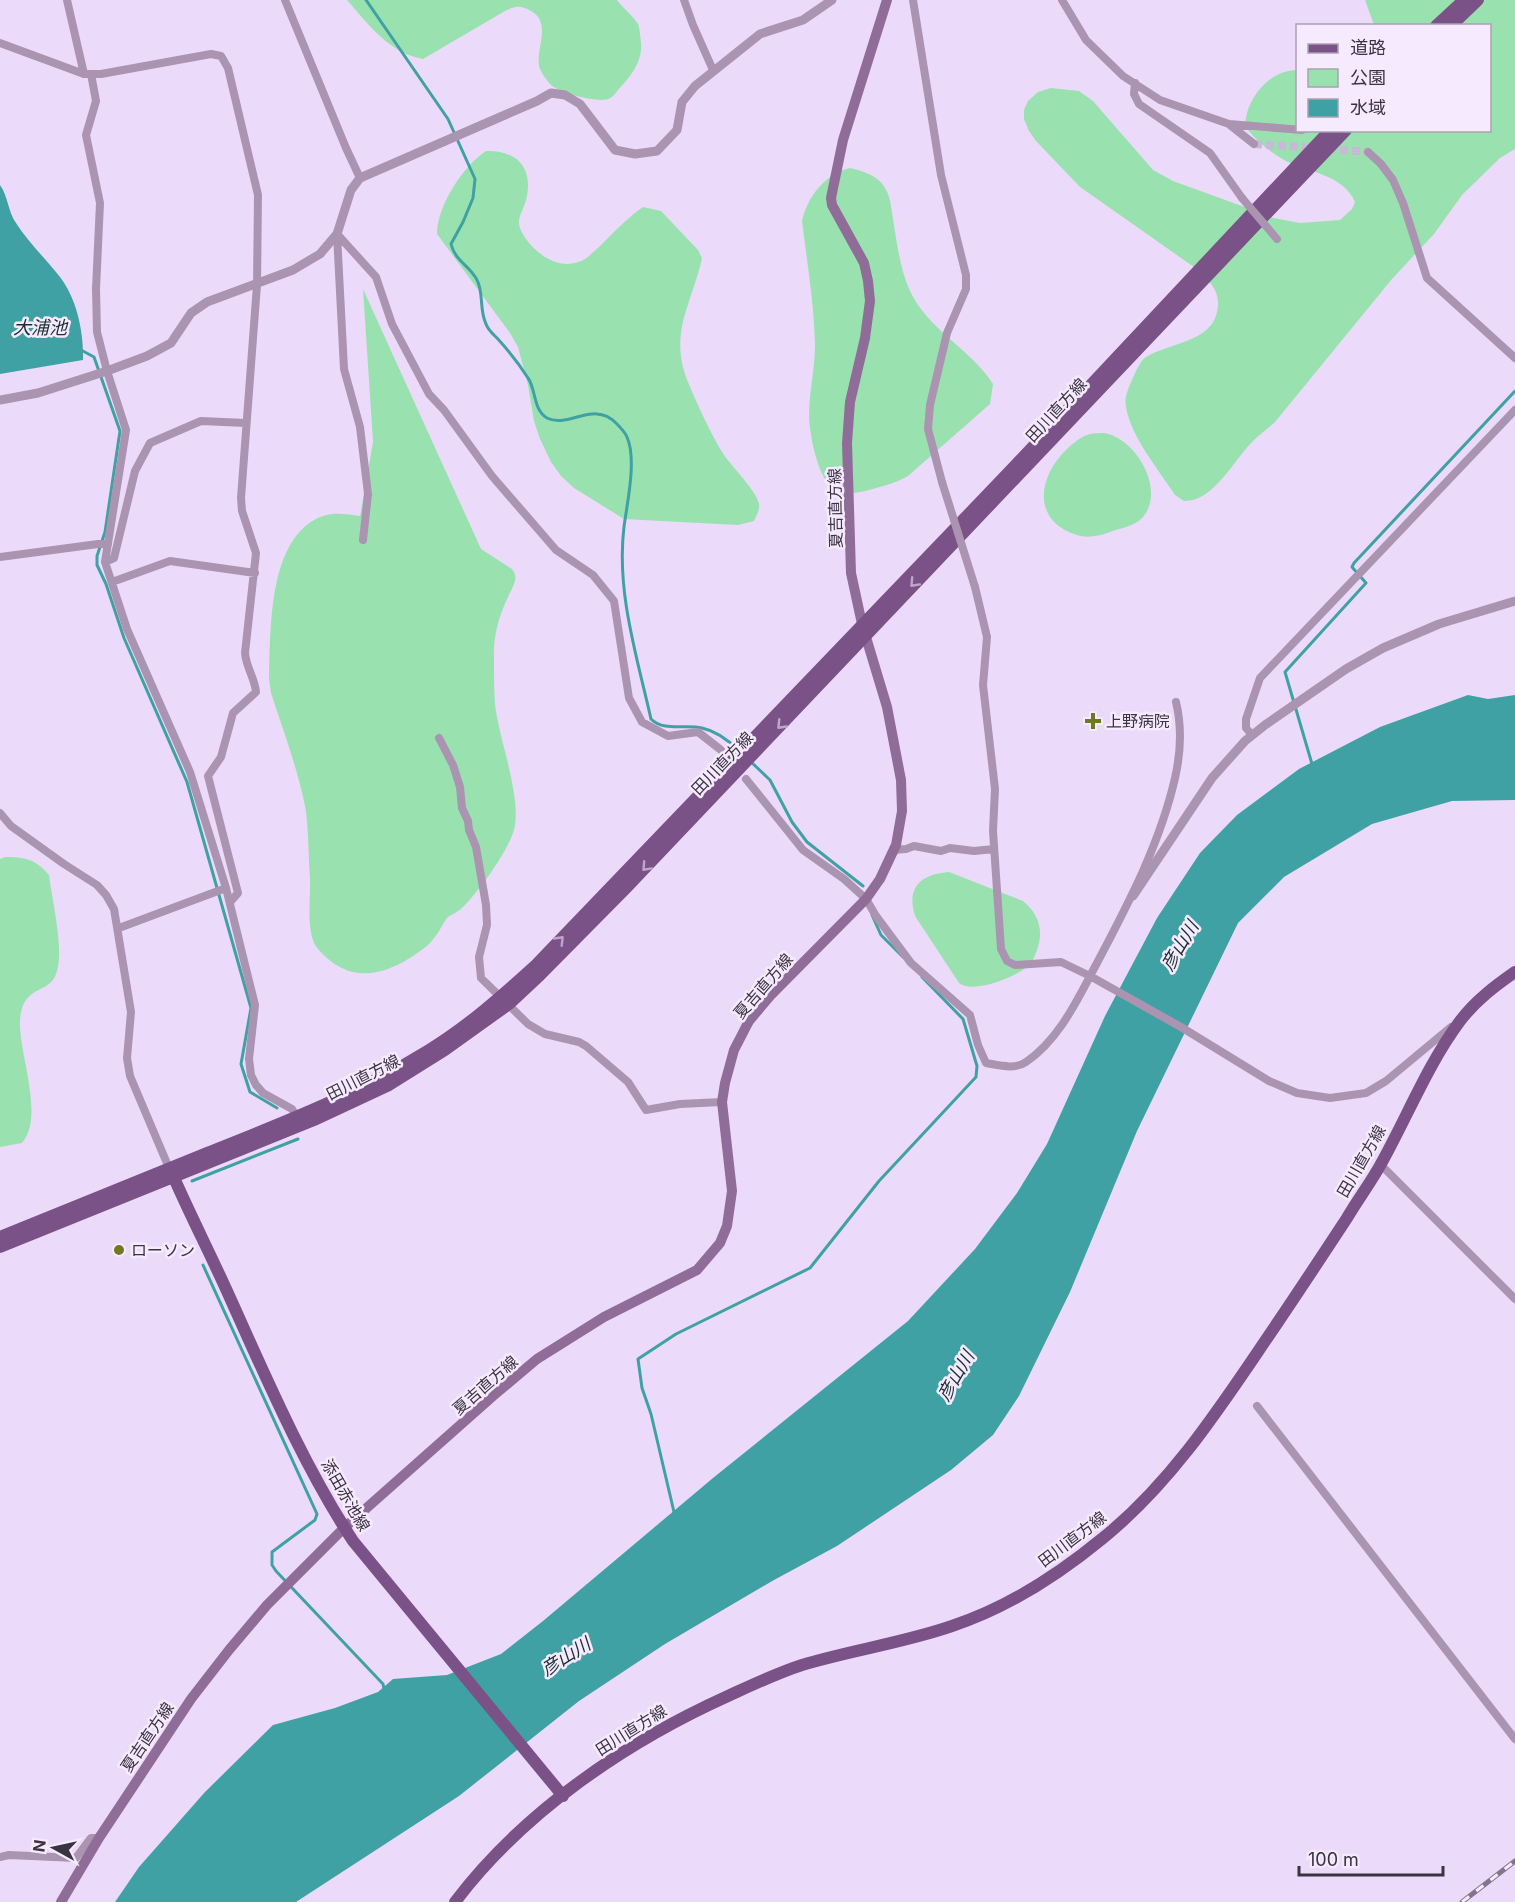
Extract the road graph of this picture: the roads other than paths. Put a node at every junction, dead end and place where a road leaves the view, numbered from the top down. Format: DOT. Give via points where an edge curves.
graph roads {
  1 [pos="67,0"];
  2 [pos="285,0"];
  3 [pos="684,0"];
  4 [pos="832,0"];
  5 [pos="887,0"];
  6 [pos="913,0"];
  7 [pos="1062,0"];
  8 [pos="1464,0"];
  9 [pos="1478,0"];
  10 [pos="1438,24"];
  11 [pos="1453,24"];
  12 [pos="0,33"];
  13 [pos="1,43"];
  14 [pos="714,70"];
  15 [pos="87,74"];
  16 [pos="1134,83"];
  17 [pos="1229,124"];
  18 [pos="1296,130"];
  19 [pos="1328,132"];
  20 [pos="1344,132"];
  21 [pos="1254,144"];
  22 [pos="1368,152"];
  23 [pos="360,178"];
  24 [pos="337,234"];
  25 [pos="1277,238"];
  26 [pos="257,285"];
  27 [pos="1515,358"];
  28 [pos="107,371"];
  29 [pos="0,400"];
  30 [pos="1515,410"];
  31 [pos="246,423"];
  32 [pos="363,540"];
  33 [pos="108,544"];
  34 [pos="0,556"];
  35 [pos="105,562"];
  36 [pos="255,573"];
  37 [pos="112,582"];
  38 [pos="1515,601"];
  39 [pos="864,630"];
  40 [pos="1176,702"];
  41 [pos="1252,735"];
  42 [pos="439,738"];
  43 [pos="721,750"];
  44 [pos="746,779"];
  45 [pos="0,813"];
  46 [pos="994,849"];
  47 [pos="893,850"];
  48 [pos="221,890"];
  49 [pos="1133,896"];
  50 [pos="866,899"];
  51 [pos="230,902"];
  52 [pos="118,928"];
  53 [pos="1515,972"];
  54 [pos="1090,976"];
  55 [pos="505,1000"];
  56 [pos="1462,1018"];
  57 [pos="722,1102"];
  58 [pos="297,1117"];
  59 [pos="1381,1165"];
  60 [pos="172,1173"];
  61 [pos="0,1237"];
  62 [pos="0,1247"];
  63 [pos="1515,1299"];
  64 [pos="1257,1406"];
  65 [pos="344,1528"];
  66 [pos="1515,1739"];
  67 [pos="559,1791"];
  68 [pos="99,1838"];
  69 [pos="0,1857"];
  70 [pos="61,1902"];
  71 [pos="455,1902"];
  1 -- 15 [label="street"];
  2 -- 23 [label="street"];
  3 -- 14 [label="street"];
  4 -- 14 [label="street" via="803,20 760,34"];
  5 -- 39 [label="main road, 夏吉直方線" via="843,140 831,198 864,263 870,301 850,402 847,443 851,573"];
  6 -- 46 [label="street, bridge" via="941,175 966,275 966,289 947,333 928,429 987,637 983,685 995,789"];
  7 -- 16 [label="street" via="1086,40"];
  8 -- 10 [label="main road"];
  9 -- 11 [label="main road"];
  12 -- 13 [label="street"];
  13 -- 15 [label="street"];
  14 -- 23 [label="street" via="682,102 677,130 657,151 634,154 615,150 580,104 566,95 551,93"];
  15 -- 26 [label="street" via="211,54 221,56 228,68 258,195"];
  15 -- 28 [label="street" via="96,101 86,135 100,203 97,332"];
  16 -- 17 [label="street" via="1160,100"];
  16 -- 25 [label="street, bridge" via="1139,104 1210,153"];
  17 -- 18 [label="street"];
  17 -- 21 [label="street"];
  19 -- 39 [label="main road, 田川直方線"];
  20 -- 39 [label="main road, 田川直方線, one-way"];
  22 -- 27 [label="street" via="1393,180 1427,278"];
  23 -- 24 [label="street" via="351,190"];
  24 -- 26 [label="street" via="320,254"];
  24 -- 32 [label="street" via="344,369 360,427 368,494"];
  24 -- 43 [label="street" via="376,277 392,324 429,394 556,550 593,575 614,601 629,698 642,722 668,736 698,732"];
  26 -- 28 [label="street" via="207,302 191,313 171,343"];
  26 -- 31 [label="street"];
  28 -- 29 [label="street" via="38,393"];
  28 -- 33 [label="street" via="126,430"];
  30 -- 41 [label="street" via="1260,678 1246,719 1246,728"];
  31 -- 35 [label="street" via="201,421 150,444 135,471 114,558"];
  31 -- 36 [label="street" via="241,498 256,552"];
  33 -- 34 [label="street"];
  33 -- 35 [label="street"];
  35 -- 37 [label="street"];
  36 -- 37 [label="street" via="170,561"];
  36 -- 51 [label="street" via="245,653 256,692 233,713 220,757 208,776 238,893"];
  37 -- 48 [label="street" via="127,629 190,772"];
  38 -- 41 [label="street" via="1439,624 1383,648"];
  39 -- 47 [label="main road, 夏吉直方線" via="887,706 902,780 902,811"];
  39 -- 55 [label="main road, 田川直方線" via="627,887 540,975"];
  40 -- 49 [label="street" via="1181,735 1175,777 1160,829"];
  41 -- 49 [label="street" via="1212,778"];
  42 -- 55 [label="street" via="453,765 476,847 487,925 479,957 481,978"];
  44 -- 50 [label="street" via="803,850"];
  45 -- 52 [label="street" via="20,832 98,885 114,909"];
  46 -- 47 [label="street" via="941,851 914,846"];
  46 -- 54 [label="street" via="1001,949 1007,961 1015,965 1061,962"];
  47 -- 50 [label="main road, 夏吉直方線"];
  48 -- 51 [label="street"];
  48 -- 52 [label="street"];
  49 -- 54 [label="street"];
  50 -- 54 [label="street" via="911,963 970,1016 986,1063 1003,1067 1024,1064 1051,1038"];
  50 -- 57 [label="main road, 夏吉直方線" via="749,1022 734,1050"];
  51 -- 58 [label="street" via="255,1005 251,1075 263,1093 292,1109"];
  52 -- 60 [label="street" via="131,1012 127,1058 130,1076"];
  53 -- 56 [label="main road, 田川直方線"];
  54 -- 56 [label="street" via="1269,1081 1297,1093 1330,1098 1366,1093 1386,1081"];
  55 -- 57 [label="street" via="528,1024 545,1034 586,1046 628,1082 645,1110"];
  55 -- 58 [label="main road, 田川直方線" via="366,1086"];
  55 -- 60 [label="main road, 田川直方線" via="445,1050 359,1101"];
  56 -- 59 [label="main road, 田川直方線" via="1440,1051"];
  57 -- 65 [label="main road, 夏吉直方線" via="732,1191 727,1226 714,1252 697,1270 604,1317 537,1359"];
  58 -- 60 [label="main road, 田川直方線"];
  59 -- 63 [label="street"];
  59 -- 67 [label="main road, 田川直方線" via="1303,1286 1179,1462 1132,1514 1102,1539 1053,1576 998,1608 951,1626 800,1666 752,1684 694,1711"];
  60 -- 61 [label="main road, 田川直方線"];
  60 -- 62 [label="main road, 田川直方線"];
  60 -- 65 [label="main road, 添田赤池線" via="273,1392"];
  64 -- 66 [label="street"];
  65 -- 67 [label="main road, 添田赤池線"];
  65 -- 68 [label="main road, 夏吉直方線" via="267,1605 229,1650 191,1699"];
  67 -- 71 [label="main road, 田川直方線"];
  68 -- 69 [label="street" via="91,1838 76,1858"];
  68 -- 70 [label="main road, 夏吉直方線"];
}
